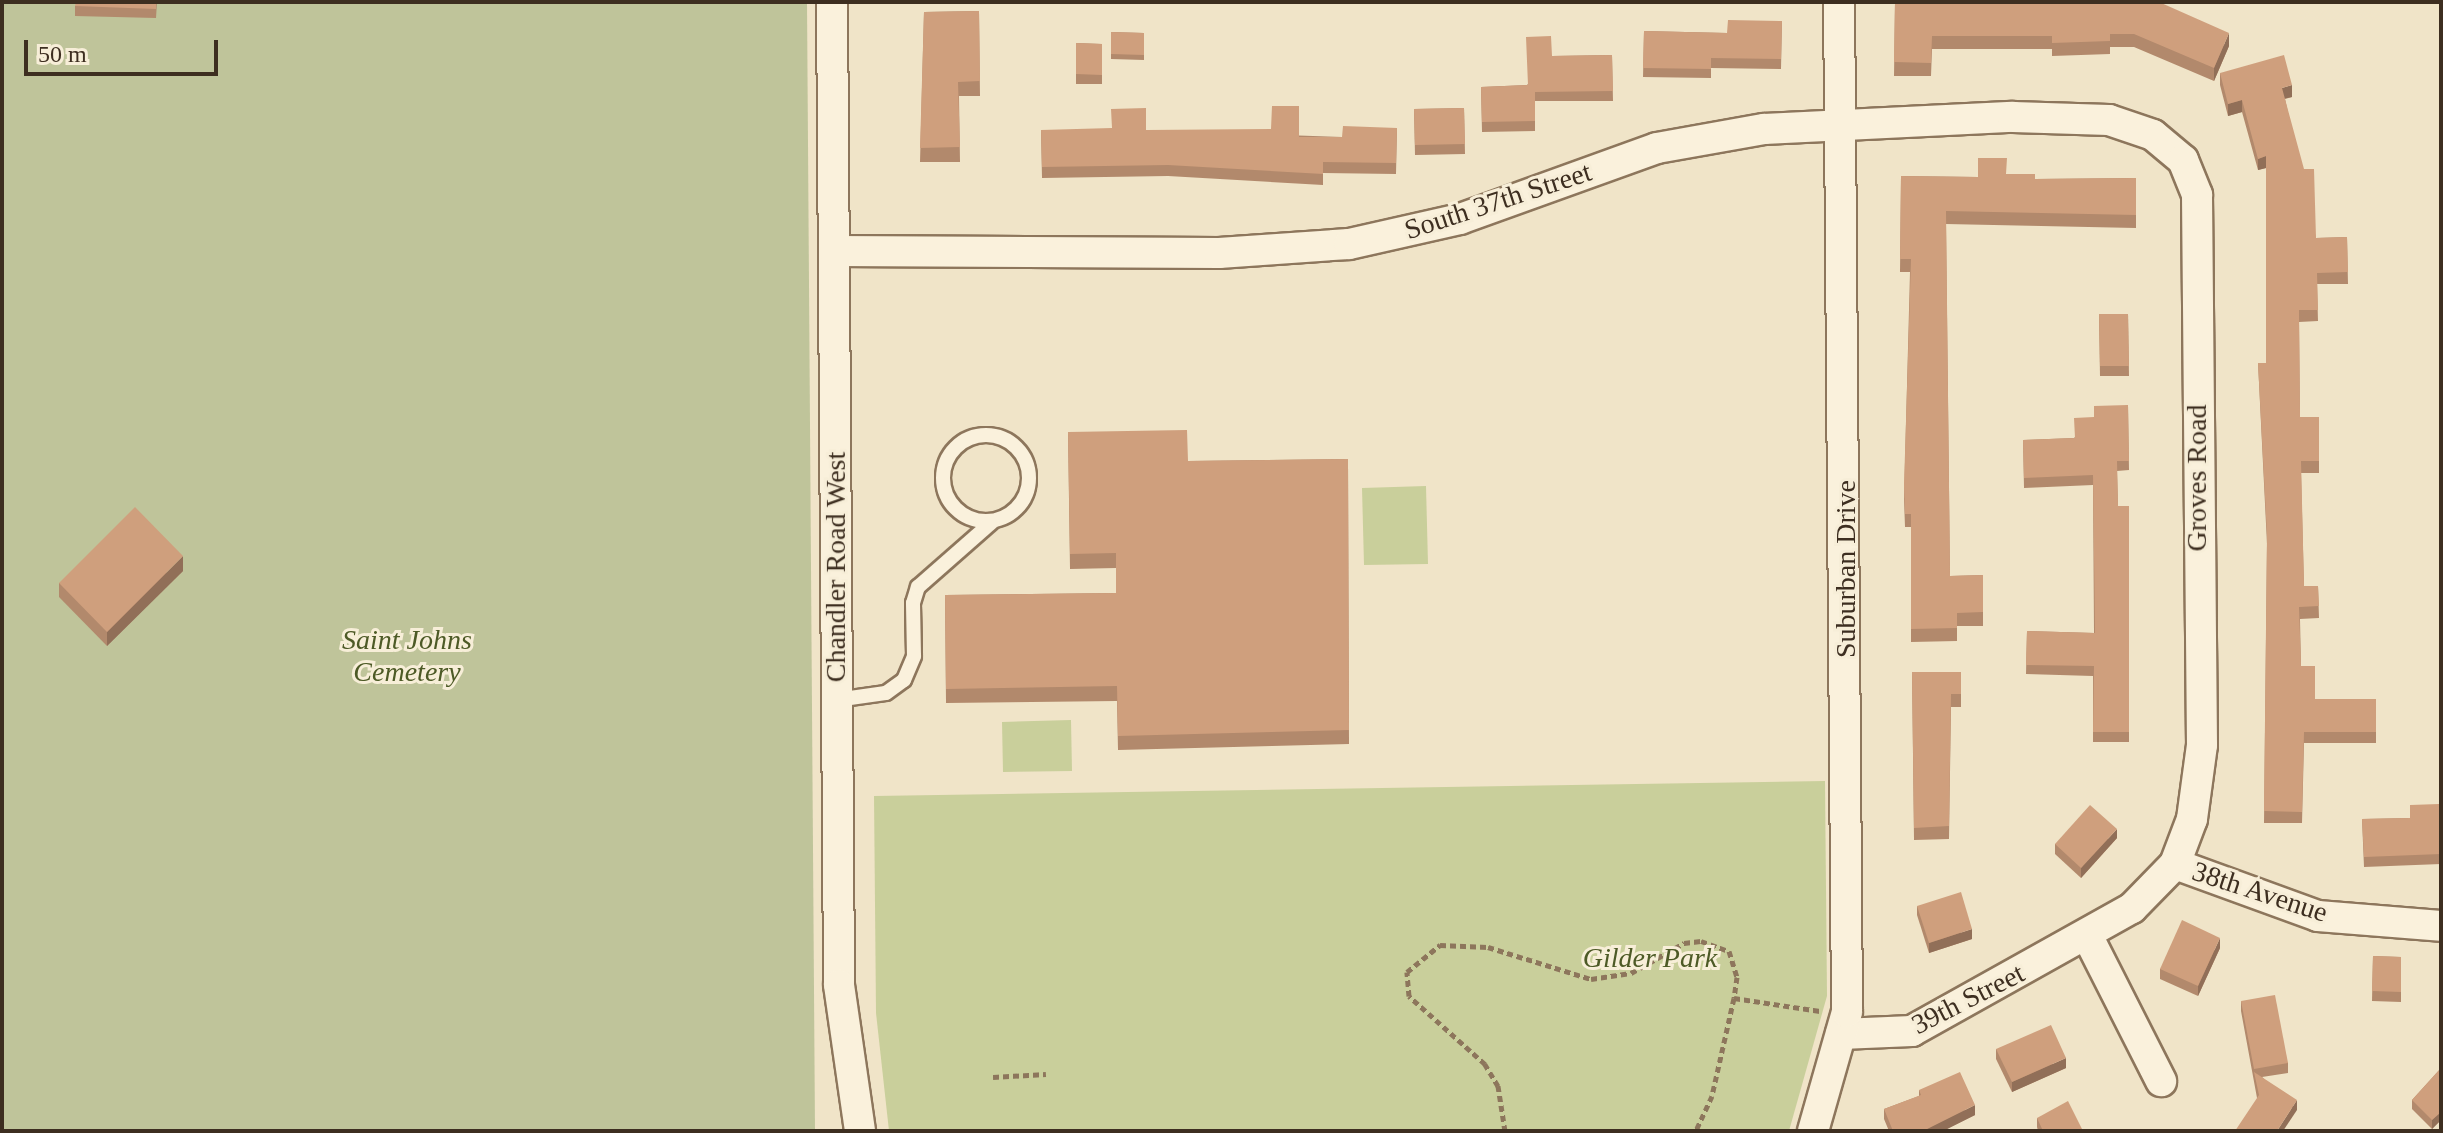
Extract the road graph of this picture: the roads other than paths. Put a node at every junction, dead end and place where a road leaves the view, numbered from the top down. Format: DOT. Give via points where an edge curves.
graph roads {
  1 [pos="832,2"];
  2 [pos="1839,2"];
  3 [pos="2013,117"];
  4 [pos="1840,126"];
  5 [pos="835,251"];
  6 [pos="992,522"];
  7 [pos="835,700"];
  8 [pos="2175,864"];
  9 [pos="2441,926"];
  10 [pos="2087,935"];
  11 [pos="1844,1023"];
  12 [pos="2161,1081"];
  13 [pos="860,1131"];
  14 [pos="1813,1131"];
  1 -- 5 [label="street, Chandler Road West"];
  2 -- 4 [label="street, Suburban Drive"];
  3 -- 4 [label="street, South 37th Street"];
  3 -- 8 [label="street, Groves Road" via="2109,120 2153,135 2183,160 2197,195 2202,745 2192,819"];
  4 -- 5 [label="street, South 37th Street" via="1764,129 1657,148 1460,219 1349,244 1219,253"];
  4 -- 11 [label="street, Suburban Drive"];
  5 -- 7 [label="street, Chandler Road West"];
  6 -- 6 [label="lane" via="1018,508 1029,480 1020,452 1009,442 980,435 955,447 947,458 942,485 946,498 965,517"];
  6 -- 7 [label="lane" via="918,587 913,603 914,656 904,680 886,693"];
  7 -- 13 [label="street, Chandler Road West" via="839,985"];
  8 -- 9 [label="street, 38th Avenue" via="2318,916"];
  8 -- 10 [label="street, Groves Road" via="2132,908"];
  10 -- 11 [label="street, 39th Street" via="1912,1031"];
  10 -- 12 [label="street"];
  11 -- 14 [label="street, Suburban Drive"];
}
